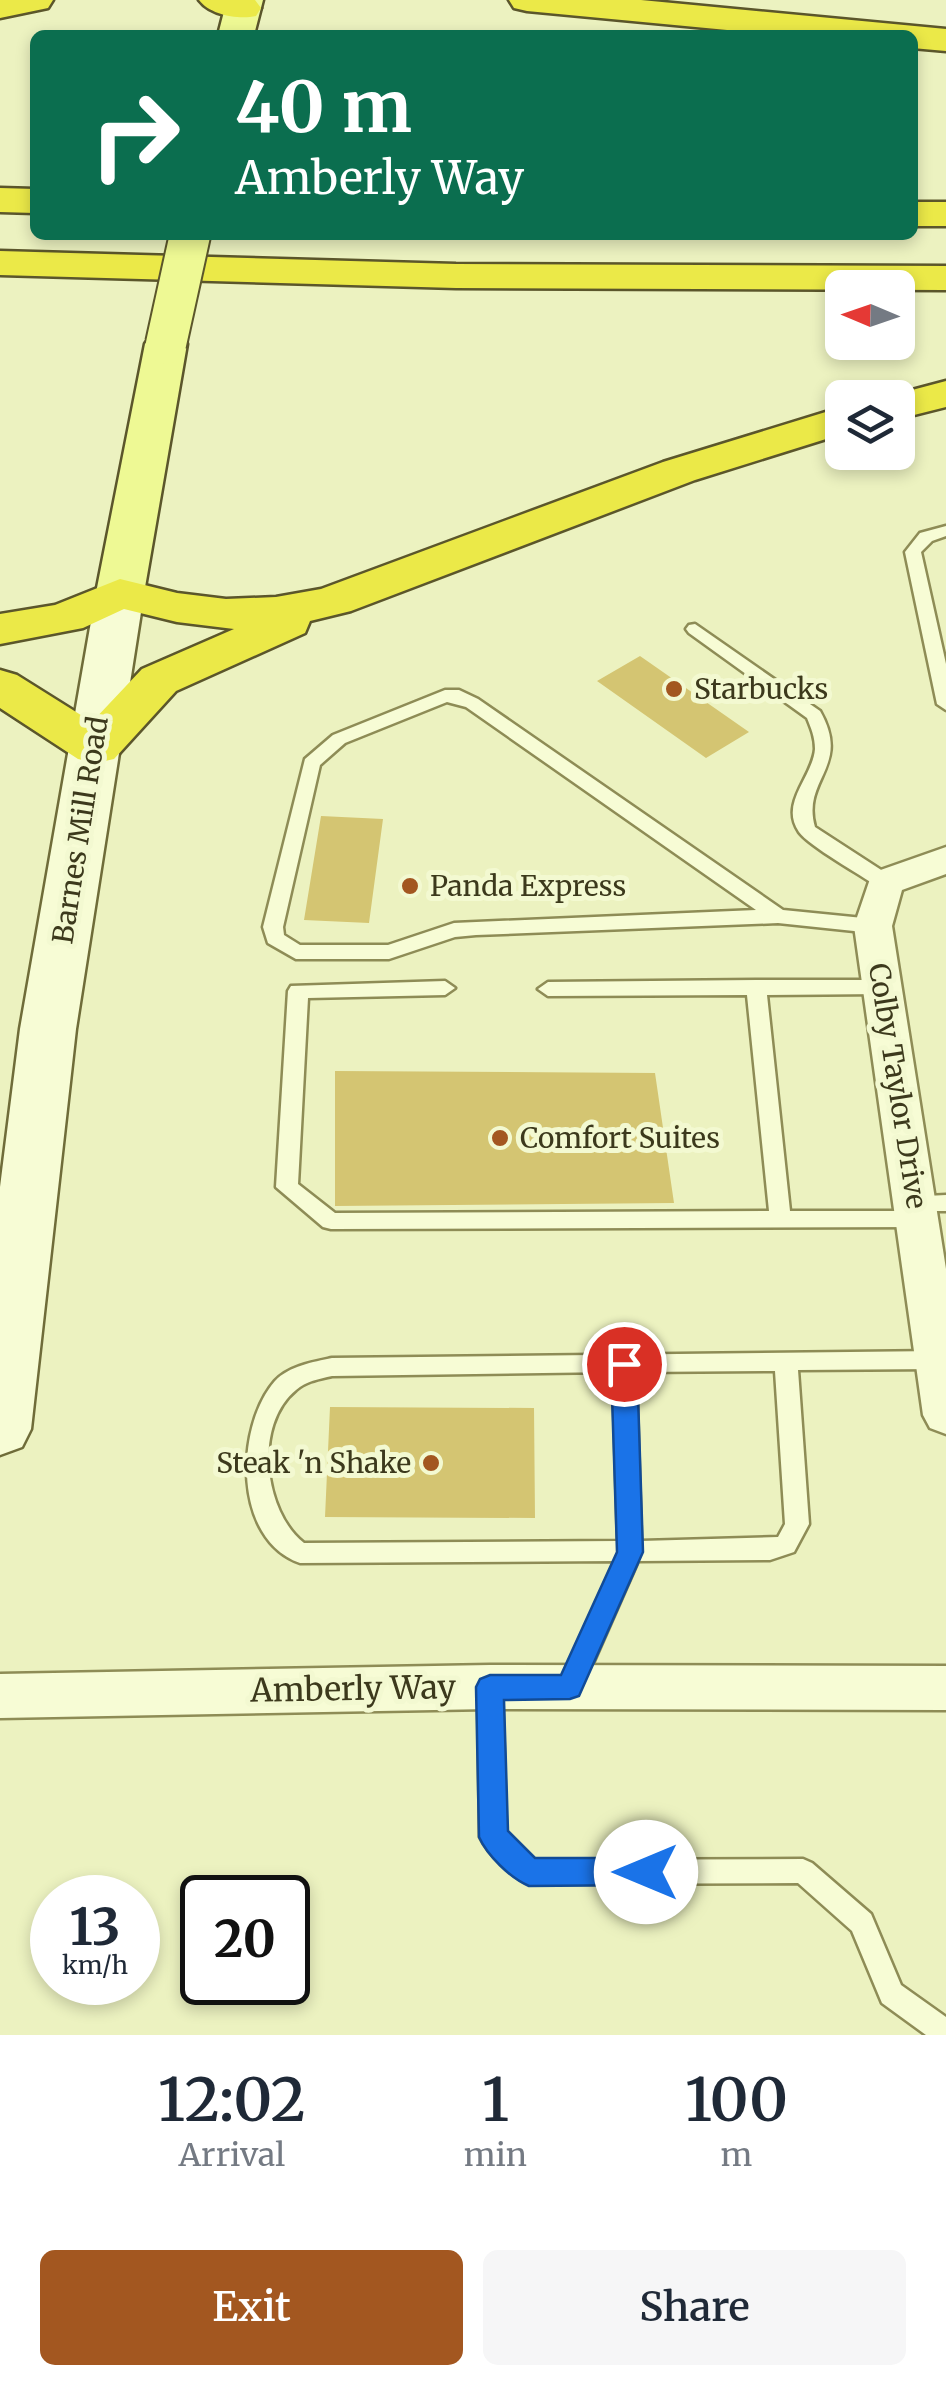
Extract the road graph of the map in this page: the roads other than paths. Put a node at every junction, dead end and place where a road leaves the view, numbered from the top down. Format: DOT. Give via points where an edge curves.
graph roads {
  1 [pos="35,0"];
  2 [pos="528,0"];
  3 [pos="566,2"];
  4 [pos="0,7"];
  5 [pos="846,30"];
  6 [pos="918,38"];
  7 [pos="946,40"];
  8 [pos="0,200"];
  9 [pos="30,201"];
  10 [pos="918,214"];
  11 [pos="946,214"];
  12 [pos="189,240"];
  13 [pos="0,263"];
  14 [pos="946,278"];
  15 [pos="946,394"];
  16 [pos="915,402"];
  17 [pos="825,425"];
  18 [pos="946,531"];
  19 [pos="120,593"];
  20 [pos="334,601"];
  21 [pos="0,628"];
  22 [pos="695,629"];
  23 [pos="942,670"];
  24 [pos="0,686"];
  25 [pos="946,704"];
  26 [pos="96,747"];
  27 [pos="946,860"];
  28 [pos="885,882"];
  29 [pos="778,916"];
  30 [pos="873,926"];
  31 [pos="883,987"];
  32 [pos="445,988"];
  33 [pos="756,988"];
  34 [pos="548,989"];
  35 [pos="926,1208"];
  36 [pos="780,1219"];
  37 [pos="8,1288"];
  38 [pos="938,1360"];
  39 [pos="786,1361"];
  40 [pos="624,1364"];
  41 [pos="946,1415"];
  42 [pos="0,1430"];
  43 [pos="630,1552"];
  44 [pos="490,1687"];
  45 [pos="570,1687"];
  46 [pos="946,1688"];
  47 [pos="0,1696"];
  48 [pos="946,2034"];
  1 -- 4 [label="highway"];
  2 -- 3 [label="highway"];
  3 -- 5 [label="highway"];
  6 -- 7 [label="highway"];
  8 -- 9 [label="highway"];
  10 -- 11 [label="highway"];
  12 -- 19 [label="main road, Barnes Mill Road, bridge"];
  13 -- 14 [label="highway" via="456,276"];
  15 -- 16 [label="highway"];
  17 -- 20 [label="highway" via="663,477"];
  18 -- 23 [label="lane" via="929,534 913,552"];
  19 -- 20 [label="highway" via="182,612 229,616 283,614"];
  19 -- 21 [label="highway" via="66,618"];
  19 -- 26 [label="street, Barnes Mill Road"];
  20 -- 26 [label="highway" via="159,680"];
  22 -- 28 [label="lane" via="814,716 825,732 826,752 800,816 806,830"];
  23 -- 25 [label="lane"];
  24 -- 26 [label="highway"];
  26 -- 37 [label="street, Barnes Mill Road" via="24,1153"];
  27 -- 28 [label="street"];
  28 -- 30 [label="street, Colby Taylor Drive"];
  29 -- 29 [label="lane" via="472,703 445,696 339,739 311,763 273,927 275,938 296,952 372,952 476,928"];
  29 -- 30 [label="lane"];
  30 -- 31 [label="street, Colby Taylor Drive"];
  31 -- 33 [label="lane"];
  31 -- 35 [label="street, Colby Taylor Drive"];
  32 -- 36 [label="lane" via="298,991 287,1187 331,1221"];
  33 -- 34 [label="lane"];
  33 -- 36 [label="lane"];
  35 -- 36 [label="lane"];
  35 -- 38 [label="street, Colby Taylor Drive"];
  37 -- 42 [label="street, Barnes Mill Road"];
  38 -- 39 [label="lane"];
  38 -- 41 [label="street, Colby Taylor Drive"];
  39 -- 40 [label="lane"];
  39 -- 43 [label="lane" via="797,1524 786,1545"];
  40 -- 43 [label="lane"];
  40 -- 43 [label="lane" via="332,1367 304,1373 282,1389 265,1421 260,1455 262,1510 274,1533 300,1553"];
  43 -- 45 [label="lane"];
  44 -- 45 [label="street, Amberly Way"];
  44 -- 47 [label="street, Amberly Way"];
  44 -- 48 [label="lane" via="493,1837 529,1872 802,1871 862,1923 892,1994"];
  45 -- 46 [label="street, Amberly Way"];
}
